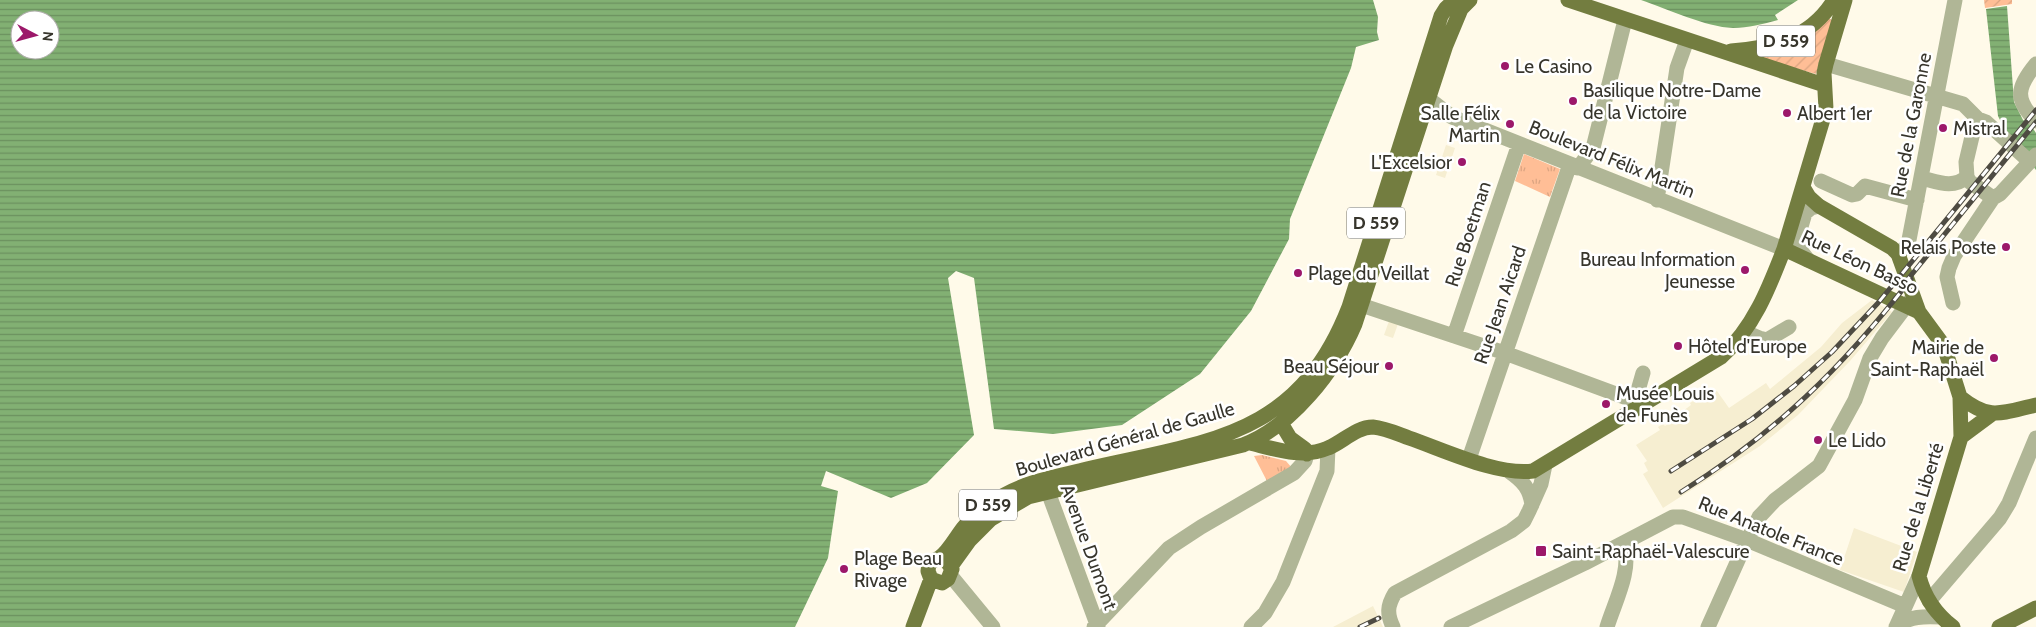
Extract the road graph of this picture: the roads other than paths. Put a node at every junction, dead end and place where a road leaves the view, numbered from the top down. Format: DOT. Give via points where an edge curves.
graph roads {
  1 [pos="1455,0"];
  2 [pos="1470,0"];
  3 [pos="1568,0"];
  4 [pos="1834,0"];
  5 [pos="1845,0"];
  6 [pos="1956,0"];
  7 [pos="1625,20"];
  8 [pos="1687,40"];
  9 [pos="1723,52"];
  10 [pos="1826,64"];
  11 [pos="2036,64"];
  12 [pos="1824,84"];
  13 [pos="1938,96"];
  14 [pos="1429,99"];
  15 [pos="2031,116"];
  16 [pos="1978,119"];
  17 [pos="1519,144"];
  18 [pos="2033,158"];
  19 [pos="1574,166"];
  20 [pos="1967,177"];
  21 [pos="1922,178"];
  22 [pos="1821,181"];
  23 [pos="1803,187"];
  24 [pos="1993,198"];
  25 [pos="1657,200"];
  26 [pos="1916,200"];
  27 [pos="1819,206"];
  28 [pos="1784,249"];
  29 [pos="1898,254"];
  30 [pos="1808,260"];
  31 [pos="1953,303"];
  32 [pos="1912,305"];
  33 [pos="1362,306"];
  34 [pos="1789,327"];
  35 [pos="1454,336"];
  36 [pos="1742,336"];
  37 [pos="1505,354"];
  38 [pos="1643,373"];
  39 [pos="1960,397"];
  40 [pos="1636,405"];
  41 [pos="2036,405"];
  42 [pos="1992,414"];
  43 [pos="1281,423"];
  44 [pos="1962,437"];
  45 [pos="2036,438"];
  46 [pos="1257,444"];
  47 [pos="1328,448"];
  48 [pos="1307,454"];
  49 [pos="1469,459"];
  50 [pos="1544,465"];
  51 [pos="1510,472"];
  52 [pos="1046,485"];
  53 [pos="1532,505"];
  54 [pos="1747,540"];
  55 [pos="1624,543"];
  56 [pos="943,572"];
  57 [pos="1919,576"];
  58 [pos="1929,601"];
  59 [pos="1905,606"];
  60 [pos="2030,611"];
  61 [pos="1473,621"];
  62 [pos="1947,622"];
  63 [pos="1096,626"];
  64 [pos="913,627"];
  65 [pos="923,627"];
  66 [pos="993,627"];
  67 [pos="1251,627"];
  68 [pos="1393,627"];
  69 [pos="1451,627"];
  70 [pos="1607,627"];
  71 [pos="1708,627"];
  72 [pos="1896,627"];
  73 [pos="1999,627"];
  1 -- 52 [label="main road, Boulevard Général de Gaulle / D 559" via="1441,16 1349,307 1338,334 1300,389 1275,410 1226,435"];
  2 -- 14 [label="main road, D 559" via="1461,9 1446,45"];
  3 -- 7 [label="main road, D 559"];
  4 -- 9 [label="main road, D 559" via="1814,24 1794,38 1763,47"];
  5 -- 10 [label="main road, D 559"];
  6 -- 13 [label="street, Rue de la Garonne"];
  7 -- 8 [label="main road, D 559"];
  7 -- 19 [label="street, Rue Jean Aicard" via="1593,148"];
  8 -- 9 [label="main road, D 559"];
  8 -- 25 [label="street" via="1677,68"];
  9 -- 12 [label="main road, D 559"];
  10 -- 12 [label="main road, D 559"];
  10 -- 13 [label="street"];
  11 -- 15 [label="street" via="2024,79 2020,94"];
  12 -- 23 [label="main road, D 559" via="1826,109"];
  13 -- 16 [label="street" via="1962,104"];
  13 -- 21 [label="street, Rue de la Garonne"];
  14 -- 17 [label="street, Boulevard Félix Martin" via="1452,118"];
  14 -- 33 [label="main road, D 559"];
  16 -- 18 [label="street"];
  16 -- 20 [label="street" via="1974,124 1966,162"];
  17 -- 19 [label="street, Boulevard Félix Martin"];
  17 -- 35 [label="street, Rue Boetman"];
  18 -- 24 [label="street"];
  19 -- 25 [label="street, Boulevard Félix Martin"];
  19 -- 37 [label="street, Rue Jean Aicard"];
  20 -- 21 [label="street" via="1952,185"];
  20 -- 24 [label="street"];
  21 -- 26 [label="street, Rue de la Garonne"];
  22 -- 26 [label="street" via="1852,195 1865,186"];
  23 -- 27 [label="main road"];
  23 -- 28 [label="main road, D 559"];
  24 -- 31 [label="street" via="1949,268 1947,277"];
  25 -- 28 [label="street, Boulevard Félix Martin"];
  26 -- 29 [label="street, Rue de la Garonne" via="1908,245"];
  27 -- 29 [label="main road"];
  27 -- 30 [label="street" via="1805,213 1797,240 1797,246"];
  28 -- 30 [label="main road, Rue Léon Basso"];
  28 -- 36 [label="main road, D 559"];
  29 -- 32 [label="main road"];
  30 -- 32 [label="main road, Rue Léon Basso"];
  32 -- 39 [label="main road, Rue de la Liberté" via="1944,346"];
  32 -- 54 [label="street" via="1870,358 1855,400 1819,466 1759,517"];
  33 -- 35 [label="street"];
  33 -- 43 [label="main road, D 559" via="1336,361"];
  34 -- 36 [label="street" via="1767,340"];
  35 -- 37 [label="street"];
  36 -- 40 [label="main road, D 559" via="1721,357"];
  37 -- 40 [label="street"];
  37 -- 49 [label="street, Rue Jean Aicard"];
  38 -- 40 [label="street"];
  39 -- 42 [label="main road" via="1974,408"];
  39 -- 44 [label="main road, Rue de la Liberté"];
  40 -- 50 [label="main road, D 559"];
  41 -- 42 [label="main road"];
  42 -- 44 [label="main road"];
  43 -- 46 [label="main road, D 559"];
  43 -- 48 [label="main road" via="1290,438"];
  44 -- 57 [label="main road, Rue de la Liberté"];
  45 -- 58 [label="street" via="2000,518"];
  46 -- 48 [label="main road, D 559"];
  46 -- 52 [label="main road, Boulevard Général de Gaulle / D 559"];
  47 -- 48 [label="main road, D 559"];
  47 -- 49 [label="main road, D 559" via="1354,433 1373,427"];
  47 -- 67 [label="street" via="1327,471 1283,582 1265,613"];
  48 -- 63 [label="street" via="1294,473 1169,548"];
  49 -- 51 [label="main road, D 559"];
  50 -- 51 [label="main road, D 559" via="1534,471"];
  50 -- 53 [label="street" via="1541,484"];
  51 -- 53 [label="street" via="1528,489"];
  52 -- 56 [label="main road, Boulevard Général de Gaulle / D 559" via="1022,486 985,508 965,526"];
  52 -- 63 [label="street, Avenue Dumont"];
  53 -- 68 [label="street" via="1524,521 1511,531 1395,593 1388,610"];
  54 -- 55 [label="street, Rue Anatole France" via="1678,517"];
  54 -- 59 [label="street, Rue Anatole France"];
  54 -- 71 [label="street"];
  55 -- 61 [label="street, Rue Anatole France"];
  55 -- 70 [label="street" via="1627,566"];
  56 -- 64 [label="main road, Boulevard Général de Gaulle / D 559"];
  56 -- 65 [label="main road, Boulevard Général de Gaulle / D 559"];
  56 -- 66 [label="street"];
  57 -- 58 [label="main road"];
  57 -- 59 [label="street, Rue de la Liberté"];
  58 -- 62 [label="main road"];
  59 -- 72 [label="street, Rue de la Liberté"];
  60 -- 73 [label="main road"];
  61 -- 69 [label="street, Rue Anatole France"];
  62 -- 72 [label="street" via="1922,616 1906,620"];
}
